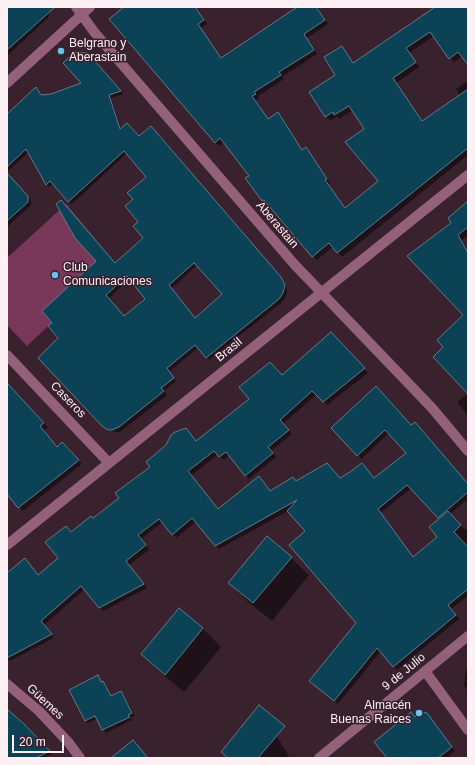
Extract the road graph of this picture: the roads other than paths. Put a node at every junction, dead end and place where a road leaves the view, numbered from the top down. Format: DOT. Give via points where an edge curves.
graph roads {
  1 [pos="90,7"];
  2 [pos="79,11"];
  3 [pos="7,83"];
  4 [pos="468,175"];
  5 [pos="322,292"];
  6 [pos="7,355"];
  7 [pos="468,451"];
  8 [pos="109,463"];
  9 [pos="7,545"];
  10 [pos="468,636"];
  11 [pos="425,671"];
  12 [pos="7,684"];
  13 [pos="468,730"];
  14 [pos="80,758"];
  15 [pos="318,758"];
  1 -- 2 [label="street"];
  2 -- 3 [label="street"];
  2 -- 5 [label="street, Aberastain" via="95,33 295,266"];
  4 -- 5 [label="street, Brasil"];
  5 -- 7 [label="street, Aberastain" via="432,408"];
  5 -- 8 [label="street, Brasil"];
  6 -- 8 [label="street, Caseros"];
  8 -- 9 [label="street, Brasil"];
  10 -- 11 [label="street, 9 de Julio"];
  11 -- 13 [label="street"];
  11 -- 15 [label="street, 9 de Julio"];
  12 -- 14 [label="street, Güemes" via="39,711"];
}
